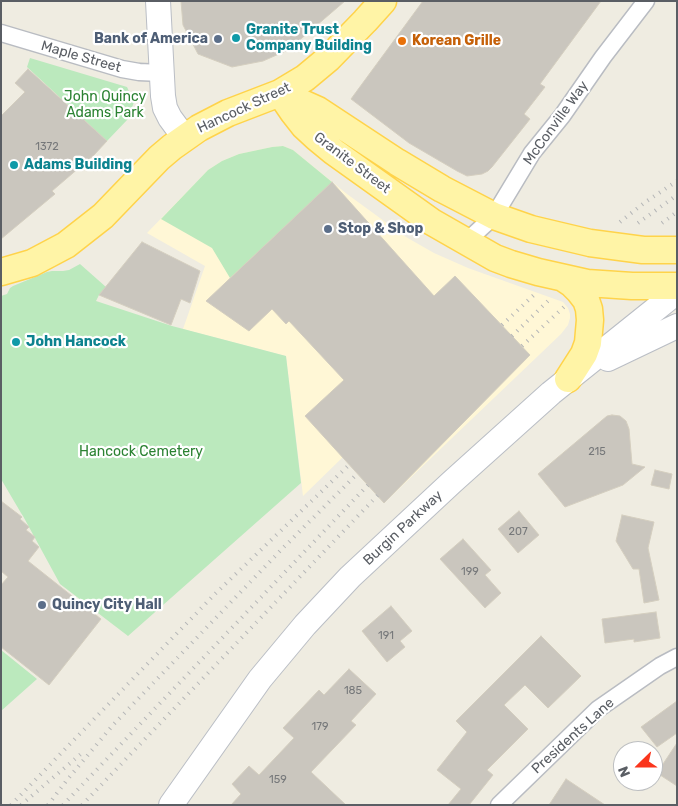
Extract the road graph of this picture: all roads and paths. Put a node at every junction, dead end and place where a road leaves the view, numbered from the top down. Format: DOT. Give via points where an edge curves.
graph roads {
  1 [pos="158,1"];
  2 [pos="382,1"];
  3 [pos="646,1"];
  4 [pos="1,33"];
  5 [pos="161,72"];
  6 [pos="280,93"];
  7 [pos="184,137"];
  8 [pos="494,216"];
  9 [pos="466,242"];
  10 [pos="677,250"];
  11 [pos="1,272"];
  12 [pos="563,278"];
  13 [pos="677,286"];
  14 [pos="677,292"];
  15 [pos="677,326"];
  16 [pos="568,379"];
  17 [pos="677,657"];
  18 [pos="171,805"];
  19 [pos="499,805"];
  1 -- 5 [label="main road"];
  2 -- 6 [label="main road, Hancock Street" via="324,62"];
  3 -- 8 [label="street, McConville Way" via="532,153"];
  4 -- 5 [label="street, Maple Street" via="122,69"];
  5 -- 7 [label="main road" via="165,108"];
  6 -- 7 [label="main road, Hancock Street" via="228,113"];
  6 -- 8 [label="main road, Granite Street" via="318,110 420,176"];
  6 -- 9 [label="main road, Granite Street" via="304,126 328,147 432,222"];
  7 -- 11 [label="main road, Hancock Street" via="93,224 66,245 32,263"];
  8 -- 9 [label="street, McConville Way"];
  8 -- 10 [label="main road, Granite Street" via="590,243 643,250"];
  9 -- 12 [label="main road, Granite Street" via="495,258"];
  12 -- 13 [label="main road, Granite Street" via="614,285"];
  12 -- 16 [label="main road" via="586,300 590,320 584,354"];
  14 -- 16 [label="main road, Burgin Parkway"];
  15 -- 16 [label="main road"];
  16 -- 18 [label="main road, Burgin Parkway" via="374,554 299,632 260,679"];
  17 -- 19 [label="street, Presidents Lane" via="598,709"];
}
